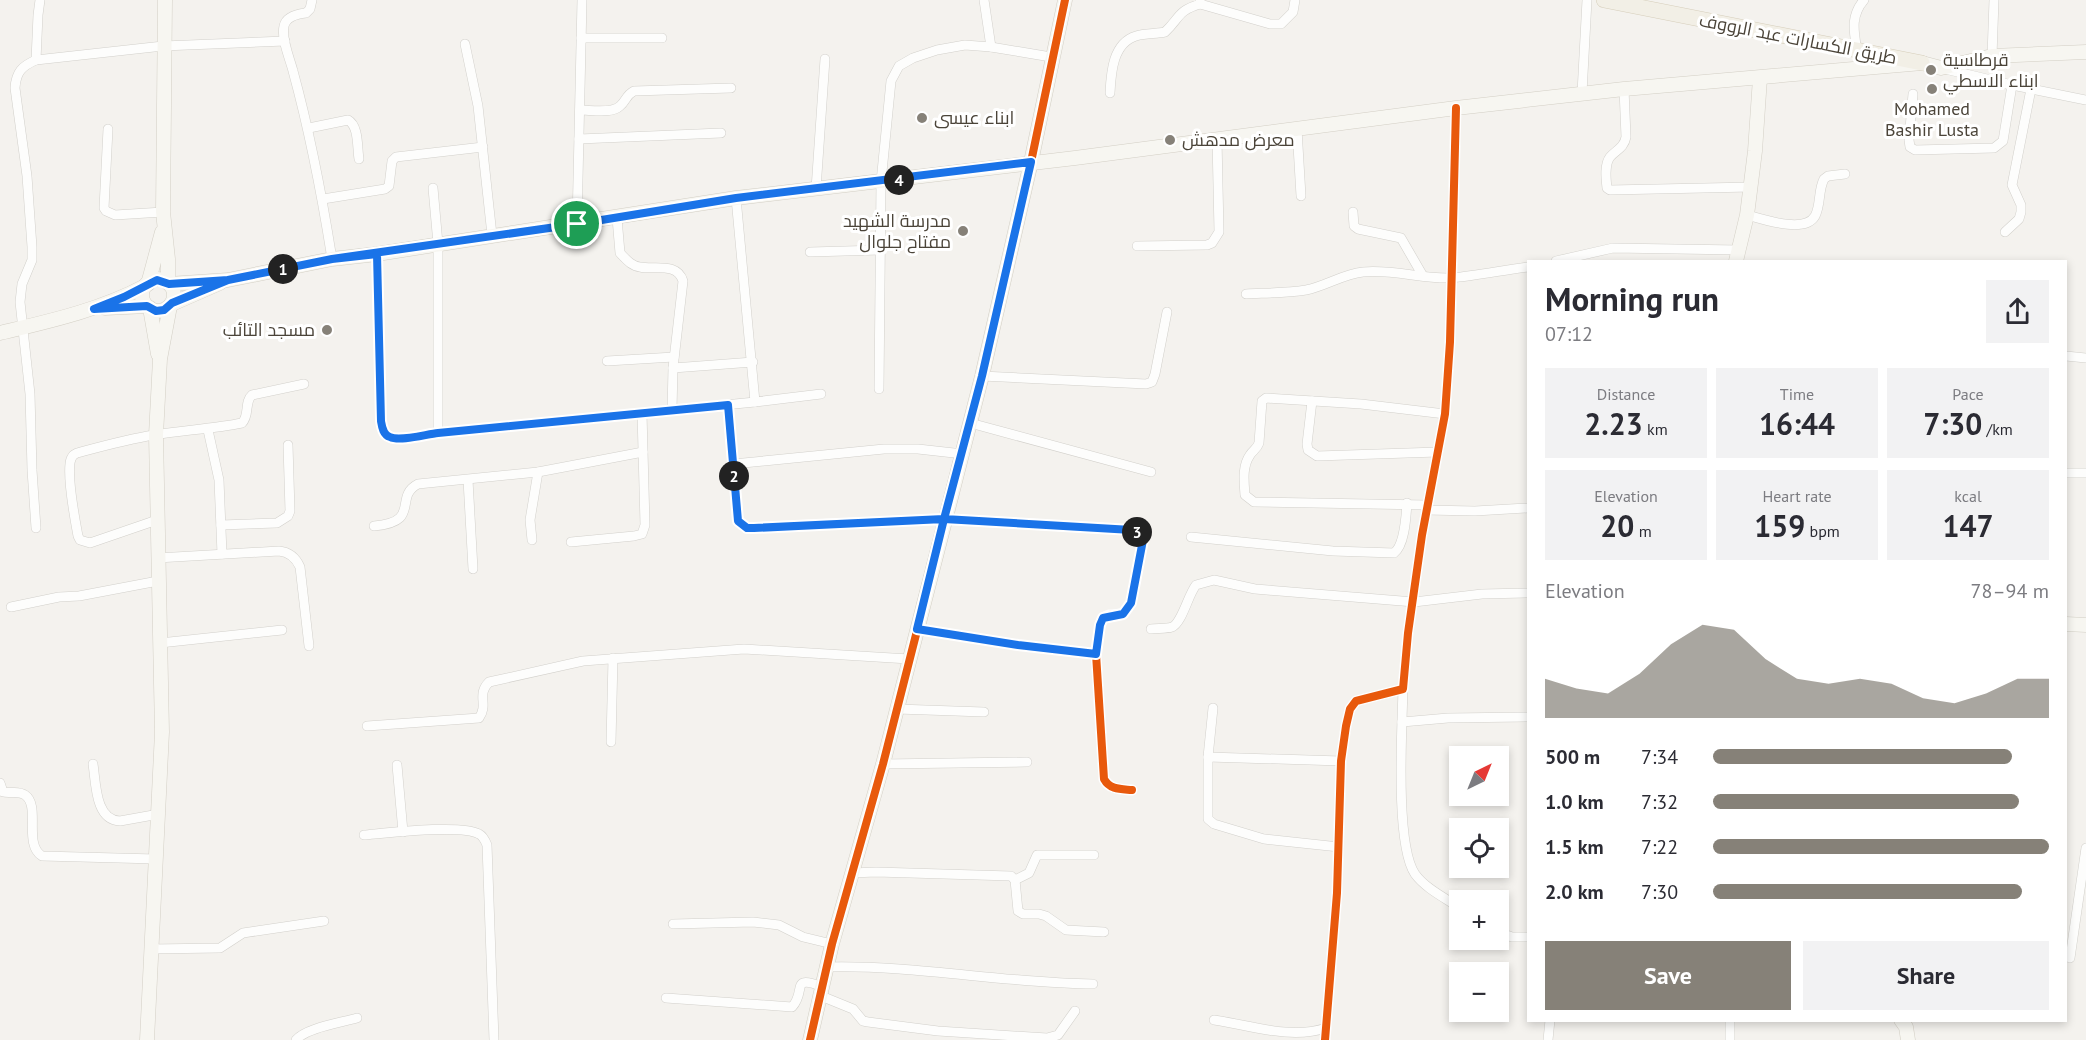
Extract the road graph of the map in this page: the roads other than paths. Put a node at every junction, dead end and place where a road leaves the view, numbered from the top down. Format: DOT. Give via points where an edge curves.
graph roads {
  1 [pos="40,0"];
  2 [pos="165,0"];
  3 [pos="312,0"];
  4 [pos="582,0"];
  5 [pos="984,0"];
  6 [pos="1065,0"];
  7 [pos="1295,0"];
  8 [pos="1587,0"];
  9 [pos="1604,0"];
  10 [pos="1864,0"];
  11 [pos="1994,0"];
  12 [pos="1200,2"];
  13 [pos="581,38"];
  14 [pos="662,38"];
  15 [pos="285,41"];
  16 [pos="465,44"];
  17 [pos="164,46"];
  18 [pos="991,46"];
  19 [pos="1857,51"];
  20 [pos="2086,52"];
  21 [pos="1992,56"];
  22 [pos="1051,57"];
  23 [pos="825,59"];
  24 [pos="36,60"];
  25 [pos="1922,63"];
  26 [pos="1941,68"];
  27 [pos="1760,78"];
  28 [pos="2012,85"];
  29 [pos="731,88"];
  30 [pos="1624,88"];
  31 [pos="2031,89"];
  32 [pos="1110,93"];
  33 [pos="1582,93"];
  34 [pos="1913,94"];
  35 [pos="2086,100"];
  36 [pos="1456,108"];
  37 [pos="580,110"];
  38 [pos="309,128"];
  39 [pos="108,129"];
  40 [pos="1297,129"];
  41 [pos="722,133"];
  42 [pos="579,139"];
  43 [pos="1217,139"];
  44 [pos="483,147"];
  45 [pos="358,159"];
  46 [pos="1031,162"];
  47 [pos="1845,174"];
  48 [pos="881,182"];
  49 [pos="1751,187"];
  50 [pos="433,188"];
  51 [pos="816,189"];
  52 [pos="1301,196"];
  53 [pos="736,198"];
  54 [pos="323,200"];
  55 [pos="163,212"];
  56 [pos="1353,212"];
  57 [pos="1747,215"];
  58 [pos="617,218"];
  59 [pos="577,224"];
  60 [pos="164,227"];
  61 [pos="2005,232"];
  62 [pos="492,236"];
  63 [pos="438,244"];
  64 [pos="1137,246"];
  65 [pos="880,250"];
  66 [pos="810,252"];
  67 [pos="377,254"];
  68 [pos="1738,255"];
  69 [pos="332,259"];
  70 [pos="1560,260"];
  71 [pos="1527,267"];
  72 [pos="1423,276"];
  73 [pos="1450,278"];
  74 [pos="228,280"];
  75 [pos="168,283"];
  76 [pos="147,285"];
  77 [pos="1246,294"];
  78 [pos="171,305"];
  79 [pos="148,307"];
  80 [pos="94,309"];
  81 [pos="1167,312"];
  82 [pos="23,327"];
  83 [pos="0,333"];
  84 [pos="2067,356"];
  85 [pos="674,357"];
  86 [pos="160,358"];
  87 [pos="2086,358"];
  88 [pos="607,361"];
  89 [pos="753,362"];
  90 [pos="673,368"];
  91 [pos="982,376"];
  92 [pos="304,384"];
  93 [pos="879,389"];
  94 [pos="821,394"];
  95 [pos="1312,400"];
  96 [pos="755,402"];
  97 [pos="728,405"];
  98 [pos="672,410"];
  99 [pos="642,413"];
  100 [pos="1445,414"];
  101 [pos="970,423"];
  102 [pos="208,430"];
  103 [pos="438,433"];
  104 [pos="156,435"];
  105 [pos="288,445"];
  106 [pos="643,452"];
  107 [pos="1438,452"];
  108 [pos="963,454"];
  109 [pos="733,464"];
  110 [pos="538,472"];
  111 [pos="1151,472"];
  112 [pos="2067,473"];
  113 [pos="2086,473"];
  114 [pos="468,480"];
  115 [pos="1407,503"];
  116 [pos="1427,508"];
  117 [pos="1527,508"];
  118 [pos="944,519"];
  119 [pos="157,520"];
  120 [pos="221,525"];
  121 [pos="374,526"];
  122 [pos="36,528"];
  123 [pos="1191,537"];
  124 [pos="532,540"];
  125 [pos="571,542"];
  126 [pos="222,554"];
  127 [pos="158,558"];
  128 [pos="473,569"];
  129 [pos="158,581"];
  130 [pos="1527,593"];
  131 [pos="1414,602"];
  132 [pos="11,607"];
  133 [pos="2067,624"];
  134 [pos="2086,625"];
  135 [pos="917,629"];
  136 [pos="1151,629"];
  137 [pos="282,630"];
  138 [pos="160,643"];
  139 [pos="309,646"];
  140 [pos="1096,654"];
  141 [pos="613,658"];
  142 [pos="909,659"];
  143 [pos="1403,689"];
  144 [pos="897,708"];
  145 [pos="1213,708"];
  146 [pos="984,712"];
  147 [pos="1527,717"];
  148 [pos="1402,722"];
  149 [pos="367,726"];
  150 [pos="612,742"];
  151 [pos="1208,757"];
  152 [pos="1341,761"];
  153 [pos="1028,762"];
  154 [pos="93,764"];
  155 [pos="883,764"];
  156 [pos="397,765"];
  157 [pos="0,783"];
  158 [pos="1132,790"];
  159 [pos="159,814"];
  160 [pos="403,832"];
  161 [pos="364,835"];
  162 [pos="1339,847"];
  163 [pos="2086,848"];
  164 [pos="1094,855"];
  165 [pos="156,859"];
  166 [pos="852,873"];
  167 [pos="1015,880"];
  168 [pos="1449,900"];
  169 [pos="324,921"];
  170 [pos="673,924"];
  171 [pos="1104,932"];
  172 [pos="1509,936"];
  173 [pos="1527,937"];
  174 [pos="832,944"];
  175 [pos="151,949"];
  176 [pos="2070,958"];
  177 [pos="828,967"];
  178 [pos="1093,984"];
  179 [pos="822,991"];
  180 [pos="666,998"];
  181 [pos="1075,1011"];
  182 [pos="357,1018"];
  183 [pos="1214,1020"];
  184 [pos="1550,1022"];
  185 [pos="1730,1022"];
  186 [pos="1902,1022"];
  187 [pos="1326,1028"];
  188 [pos="147,1040"];
  189 [pos="296,1040"];
  190 [pos="494,1040"];
  191 [pos="810,1040"];
  192 [pos="1326,1040"];
  193 [pos="1548,1040"];
  194 [pos="1730,1040"];
  195 [pos="1908,1040"];
  1 -- 24 [label="street"];
  2 -- 17 [label="street"];
  3 -- 15 [label="street" via="306,13 289,18 284,26"];
  4 -- 13 [label="street"];
  5 -- 18 [label="street"];
  6 -- 22 [label="street"];
  7 -- 12 [label="street" via="1293,12 1281,24"];
  8 -- 33 [label="street"];
  9 -- 19 [label="main road, طريق الكسارات عبد الرووف"];
  10 -- 19 [label="street" via="1853,21"];
  11 -- 21 [label="street"];
  12 -- 32 [label="street" via="1178,15 1165,32 1138,35 1118,50"];
  13 -- 14 [label="street"];
  13 -- 37 [label="street"];
  15 -- 17 [label="street"];
  15 -- 38 [label="street"];
  16 -- 44 [label="street"];
  17 -- 24 [label="street"];
  17 -- 55 [label="street"];
  18 -- 22 [label="street"];
  18 -- 48 [label="street" via="937,50 899,66 891,81"];
  19 -- 25 [label="main road, طريق الكسارات عبد الرووف"];
  20 -- 21 [label="street"];
  21 -- 26 [label="street"];
  22 -- 46 [label="street"];
  23 -- 51 [label="street"];
  24 -- 82 [label="street" via="19,71 15,88 32,247 30,270 20,292"];
  25 -- 26 [label="street"];
  25 -- 27 [label="street"];
  26 -- 28 [label="street"];
  27 -- 30 [label="street"];
  27 -- 49 [label="street"];
  28 -- 31 [label="street"];
  28 -- 34 [label="street" via="2003,141 1988,149 1912,149 1908,140"];
  29 -- 37 [label="street" via="634,91 616,109"];
  30 -- 33 [label="street"];
  30 -- 49 [label="street" via="1626,137 1608,159 1607,188"];
  31 -- 35 [label="street"];
  31 -- 61 [label="street" via="2012,185 2021,212"];
  33 -- 36 [label="street"];
  36 -- 40 [label="street"];
  36 -- 73 [label="street"];
  37 -- 42 [label="street"];
  38 -- 45 [label="street" via="351,121"];
  38 -- 54 [label="street"];
  39 -- 55 [label="street" via="104,208 115,215"];
  40 -- 43 [label="street"];
  40 -- 52 [label="street"];
  41 -- 42 [label="street"];
  42 -- 59 [label="street"];
  43 -- 46 [label="street"];
  43 -- 64 [label="street" via="1216,239 1207,245"];
  44 -- 54 [label="street" via="396,157 385,189"];
  44 -- 62 [label="street"];
  46 -- 48 [label="street"];
  46 -- 91 [label="street"];
  47 -- 57 [label="street" via="1824,179 1815,215 1803,224 1778,224"];
  48 -- 51 [label="street"];
  48 -- 65 [label="street"];
  49 -- 57 [label="street"];
  50 -- 63 [label="street"];
  51 -- 53 [label="street"];
  53 -- 58 [label="street"];
  53 -- 89 [label="street"];
  54 -- 69 [label="street"];
  55 -- 60 [label="street"];
  56 -- 72 [label="street" via="1358,229 1401,238"];
  57 -- 68 [label="street"];
  58 -- 59 [label="street"];
  58 -- 85 [label="street" via="620,254 630,264 674,269 681,275"];
  59 -- 62 [label="street"];
  60 -- 75 [label="street"];
  60 -- 76 [label="street"];
  62 -- 63 [label="street"];
  63 -- 67 [label="street"];
  63 -- 103 [label="street"];
  65 -- 66 [label="street"];
  65 -- 93 [label="street"];
  67 -- 69 [label="street"];
  67 -- 103 [label="street" via="383,430 397,439"];
  68 -- 70 [label="street" via="1613,248"];
  69 -- 74 [label="street"];
  71 -- 73 [label="street"];
  72 -- 73 [label="street"];
  72 -- 77 [label="street" via="1363,272 1304,290"];
  73 -- 100 [label="street"];
  74 -- 75 [label="street"];
  74 -- 78 [label="street"];
  75 -- 76 [label="street" via="157,280"];
  75 -- 78 [label="street" via="174,293"];
  76 -- 79 [label="street" via="143,297"];
  76 -- 80 [label="street"];
  78 -- 79 [label="street" via="160,311"];
  78 -- 86 [label="street"];
  79 -- 80 [label="street"];
  79 -- 86 [label="street"];
  80 -- 82 [label="street"];
  81 -- 91 [label="street" via="1152,382"];
  82 -- 83 [label="street"];
  82 -- 122 [label="street"];
  84 -- 87 [label="street"];
  85 -- 88 [label="street"];
  85 -- 90 [label="street"];
  86 -- 104 [label="street"];
  89 -- 90 [label="street"];
  89 -- 96 [label="street"];
  90 -- 98 [label="street"];
  91 -- 101 [label="street"];
  92 -- 102 [label="street" via="252,395 242,423"];
  94 -- 96 [label="street"];
  95 -- 100 [label="street"];
  95 -- 107 [label="street" via="1307,444 1312,454 1326,457"];
  95 -- 115 [label="street" via="1271,397 1262,401 1259,442 1244,467 1246,498 1258,503"];
  96 -- 97 [label="street"];
  97 -- 98 [label="street"];
  97 -- 109 [label="street"];
  98 -- 99 [label="street"];
  99 -- 103 [label="street"];
  99 -- 106 [label="street"];
  100 -- 107 [label="street"];
  101 -- 108 [label="street"];
  101 -- 111 [label="street"];
  102 -- 104 [label="street"];
  102 -- 120 [label="street" via="218,470"];
  104 -- 119 [label="street"];
  104 -- 119 [label="street" via="77,453 70,464 78,536 84,543"];
  105 -- 120 [label="street" via="288,516 277,523"];
  106 -- 110 [label="street"];
  106 -- 125 [label="street" via="642,534"];
  107 -- 116 [label="street"];
  108 -- 109 [label="street" via="918,448 884,449"];
  108 -- 118 [label="street"];
  109 -- 118 [label="street" via="738,521 747,528"];
  110 -- 114 [label="street"];
  110 -- 124 [label="street" via="531,512"];
  112 -- 113 [label="street"];
  114 -- 121 [label="street" via="418,484 410,490 398,521"];
  114 -- 128 [label="street"];
  115 -- 116 [label="street"];
  115 -- 123 [label="street" via="1400,546 1394,553 1302,549"];
  116 -- 117 [label="street"];
  116 -- 131 [label="street"];
  118 -- 135 [label="street"];
  118 -- 140 [label="street" via="1132,530 1141,535 1131,603 1123,614 1103,618"];
  119 -- 127 [label="street"];
  120 -- 126 [label="street"];
  126 -- 127 [label="street"];
  126 -- 139 [label="street" via="279,551 298,561"];
  127 -- 129 [label="street"];
  129 -- 132 [label="street"];
  129 -- 138 [label="street"];
  130 -- 131 [label="street"];
  131 -- 136 [label="street" via="1255,589 1214,580 1196,585 1176,624"];
  131 -- 143 [label="street"];
  133 -- 134 [label="street"];
  135 -- 140 [label="street"];
  135 -- 142 [label="street"];
  137 -- 138 [label="street"];
  138 -- 159 [label="street"];
  140 -- 158 [label="street" via="1104,779 1113,788"];
  141 -- 142 [label="street" via="744,649"];
  141 -- 149 [label="street" via="489,682 484,687 484,710 479,718"];
  141 -- 150 [label="street"];
  142 -- 144 [label="street"];
  143 -- 148 [label="street"];
  143 -- 152 [label="street" via="1356,701 1350,709"];
  144 -- 146 [label="street"];
  144 -- 155 [label="street"];
  145 -- 151 [label="street"];
  147 -- 148 [label="street"];
  148 -- 168 [label="street" via="1406,849 1416,874"];
  151 -- 152 [label="street"];
  151 -- 162 [label="street" via="1207,810 1208,819 1214,824 1264,839"];
  152 -- 162 [label="street"];
  153 -- 155 [label="street"];
  154 -- 159 [label="street" via="100,805 107,817 120,821"];
  155 -- 166 [label="street"];
  156 -- 160 [label="street"];
  157 -- 165 [label="street" via="5,793 28,797 34,844 42,856"];
  159 -- 165 [label="street"];
  160 -- 161 [label="street"];
  160 -- 190 [label="street" via="468,830 484,838"];
  162 -- 187 [label="street"];
  163 -- 176 [label="street"];
  164 -- 167 [label="street" via="1040,854 1029,873"];
  165 -- 175 [label="street"];
  166 -- 167 [label="street" via="1002,874"];
  166 -- 174 [label="street"];
  167 -- 171 [label="street" via="1018,911 1023,914 1046,916 1066,930"];
  169 -- 175 [label="street" via="243,933 211,950"];
  170 -- 174 [label="street" via="779,925 803,937"];
  172 -- 173 [label="street"];
  174 -- 177 [label="street"];
  175 -- 188 [label="street"];
  177 -- 178 [label="street"];
  177 -- 179 [label="street"];
  179 -- 180 [label="street" via="804,982 792,1007"];
  179 -- 181 [label="street" via="853,1009 863,1021 938,1031 1047,1038 1058,1035"];
  179 -- 191 [label="street"];
  182 -- 189 [label="street" via="311,1031"];
  183 -- 187 [label="street" via="1276,1033 1316,1033"];
  184 -- 193 [label="street"];
  185 -- 194 [label="street"];
  186 -- 195 [label="street"];
  187 -- 192 [label="street"];
}
